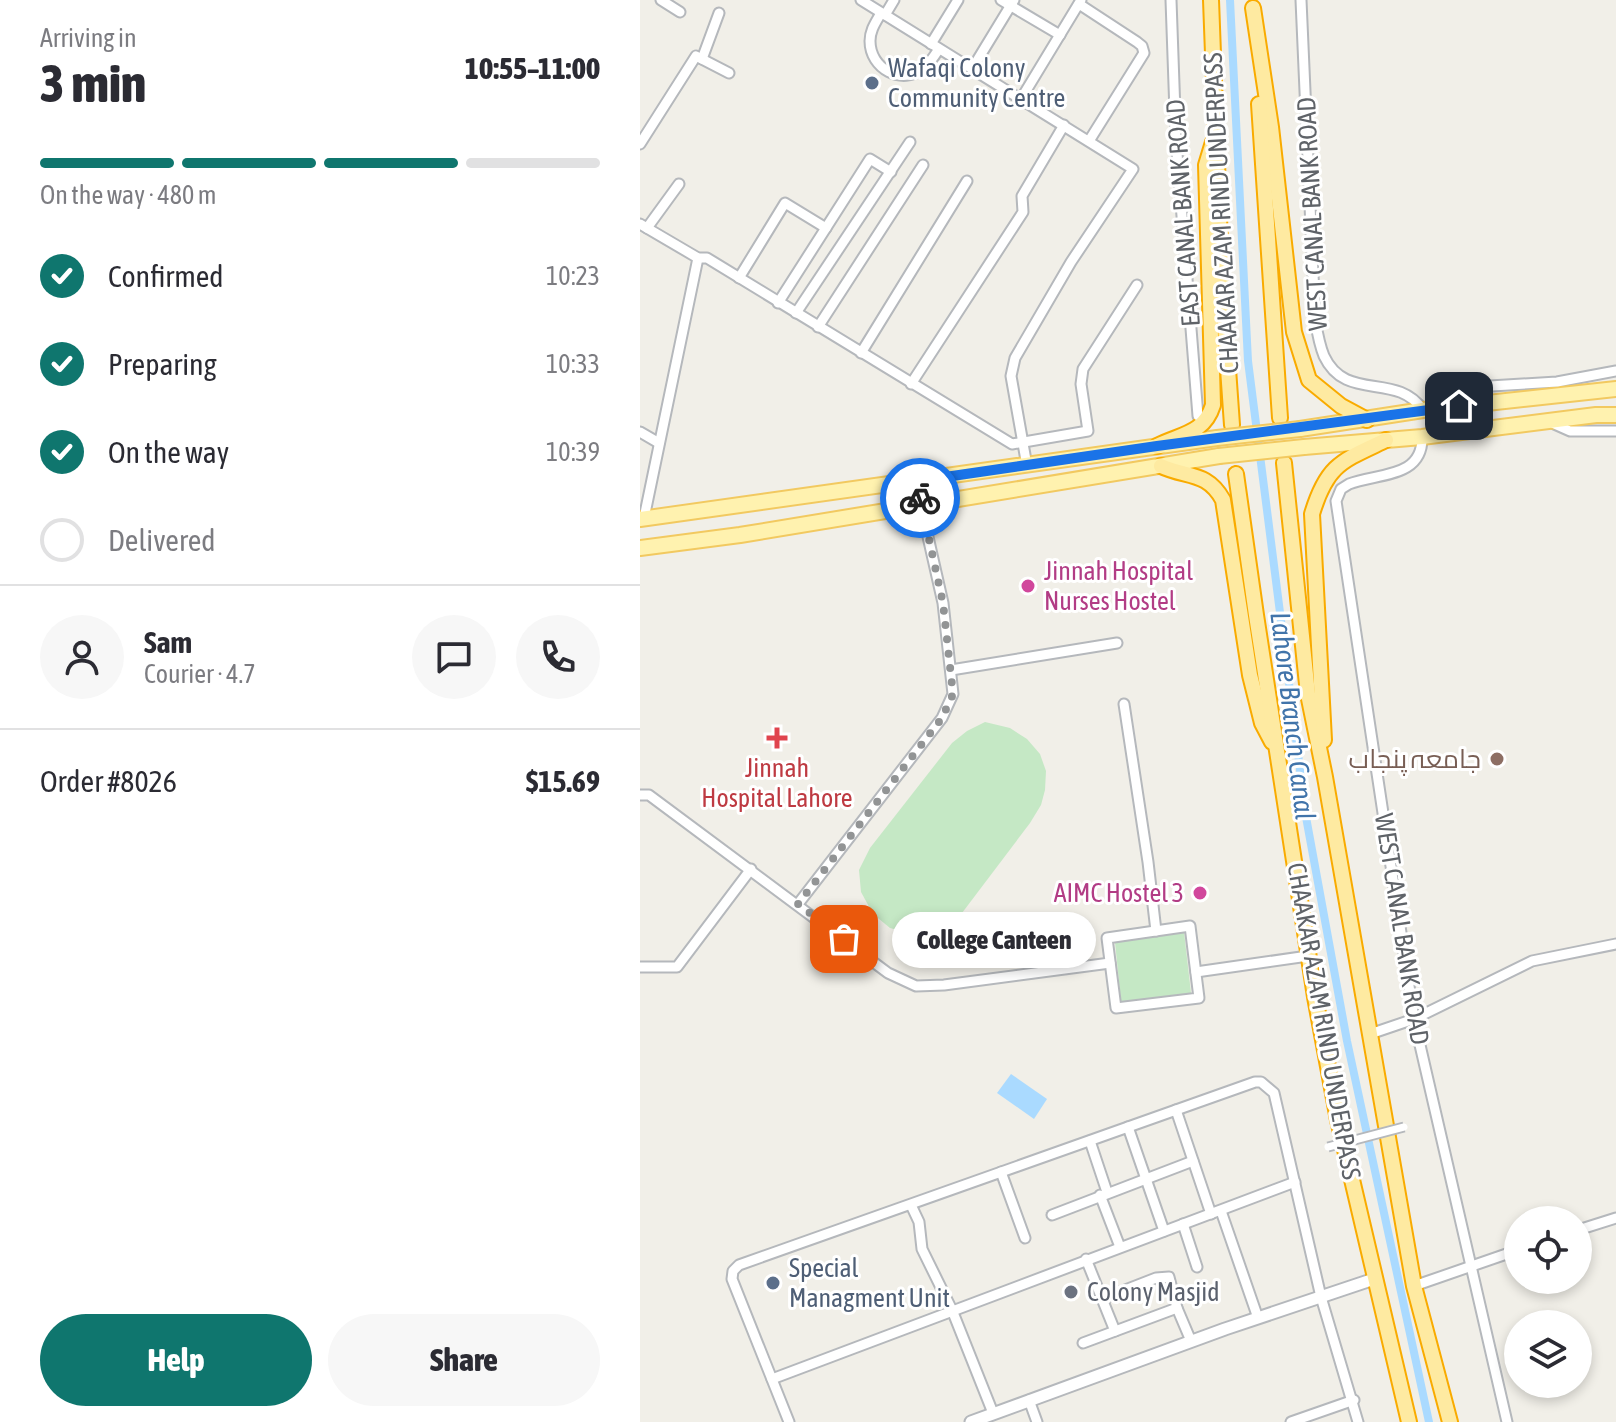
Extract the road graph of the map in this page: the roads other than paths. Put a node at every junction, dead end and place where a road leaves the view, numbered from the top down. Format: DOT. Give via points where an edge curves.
graph roads {
  1 [pos="661,0"];
  2 [pos="861,0"];
  3 [pos="894,0"];
  4 [pos="958,0"];
  5 [pos="1001,0"];
  6 [pos="1171,0"];
  7 [pos="1211,0"];
  8 [pos="1301,0"];
  9 [pos="1080,2"];
  10 [pos="1013,3"];
  11 [pos="1253,4"];
  12 [pos="680,12"];
  13 [pos="719,13"];
  14 [pos="883,14"];
  15 [pos="1060,35"];
  16 [pos="935,46"];
  17 [pos="702,59"];
  18 [pos="972,69"];
  19 [pos="729,73"];
  20 [pos="1021,99"];
  21 [pos="1064,125"];
  22 [pos="1217,127"];
  23 [pos="1089,141"];
  24 [pos="910,142"];
  25 [pos="640,144"];
  26 [pos="923,165"];
  27 [pos="891,172"];
  28 [pos="967,181"];
  29 [pos="679,184"];
  30 [pos="642,226"];
  31 [pos="826,228"];
  32 [pos="698,258"];
  33 [pos="739,278"];
  34 [pos="1137,285"];
  35 [pos="778,303"];
  36 [pos="796,313"];
  37 [pos="818,327"];
  38 [pos="861,353"];
  39 [pos="1616,371"];
  40 [pos="911,384"];
  41 [pos="1616,389"];
  42 [pos="1427,410"];
  43 [pos="1612,414"];
  44 [pos="1280,418"];
  45 [pos="1207,420"];
  46 [pos="1367,420"];
  47 [pos="1549,422"];
  48 [pos="1232,425"];
  49 [pos="1616,431"];
  50 [pos="640,432"];
  51 [pos="1422,437"];
  52 [pos="1386,440"];
  53 [pos="659,443"];
  54 [pos="1022,443"];
  55 [pos="1157,446"];
  56 [pos="1284,463"];
  57 [pos="1027,466"];
  58 [pos="1161,466"];
  59 [pos="1236,474"];
  60 [pos="918,481"];
  61 [pos="921,506"];
  62 [pos="643,513"];
  63 [pos="640,548"];
  64 [pos="1117,643"];
  65 [pos="951,670"];
  66 [pos="1124,704"];
  67 [pos="1278,753"];
  68 [pos="1325,777"];
  69 [pos="640,795"];
  70 [pos="751,869"];
  71 [pos="798,904"];
  72 [pos="1156,931"];
  73 [pos="1616,944"];
  74 [pos="1308,956"];
  75 [pos="1110,963"];
  76 [pos="640,967"];
  77 [pos="1196,972"];
  78 [pos="1414,1019"];
  79 [pos="1370,1034"];
  80 [pos="1176,1110"];
  81 [pos="1128,1127"];
  82 [pos="1404,1127"];
  83 [pos="1090,1141"];
  84 [pos="1328,1147"];
  85 [pos="1193,1161"];
  86 [pos="1001,1172"];
  87 [pos="1144,1179"];
  88 [pos="1295,1182"];
  89 [pos="1104,1194"];
  90 [pos="911,1205"];
  91 [pos="1216,1212"];
  92 [pos="1052,1215"];
  93 [pos="1616,1218"];
  94 [pos="1183,1224"];
  95 [pos="1592,1226"];
  96 [pos="1164,1231"];
  97 [pos="1025,1238"];
  98 [pos="1120,1247"];
  99 [pos="1504,1255"];
  100 [pos="1086,1259"];
  101 [pos="1469,1266"];
  102 [pos="1197,1267"];
  103 [pos="1374,1279"];
  104 [pos="1414,1286"];
  105 [pos="1321,1297"];
  106 [pos="1102,1299"];
  107 [pos="1177,1308"];
  108 [pos="952,1310"];
  109 [pos="1258,1318"];
  110 [pos="1115,1331"];
  111 [pos="1191,1341"];
  112 [pos="1083,1343"];
  113 [pos="772,1379"];
  114 [pos="1029,1400"];
  115 [pos="1354,1400"];
  116 [pos="993,1413"];
  117 [pos="789,1422"];
  118 [pos="971,1422"];
  119 [pos="1037,1422"];
  120 [pos="1291,1422"];
  121 [pos="1358,1422"];
  122 [pos="1409,1422"];
  123 [pos="1450,1422"];
  124 [pos="1507,1422"];
  1 -- 12 [label="street"];
  2 -- 14 [label="street"];
  3 -- 14 [label="street"];
  4 -- 16 [label="street"];
  5 -- 10 [label="street"];
  6 -- 45 [label="street, EAST CANAL BANK ROAD" via="1176,141 1198,416"];
  7 -- 22 [label="highway, CHAAKAR AZAM RIND UNDERPASS"];
  8 -- 42 [label="street, WEST CANAL BANK ROAD" via="1315,319 1321,349 1345,380 1400,390"];
  9 -- 15 [label="street"];
  9 -- 23 [label="street" via="1137,42 1144,53"];
  10 -- 15 [label="street"];
  10 -- 18 [label="street"];
  11 -- 44 [label="highway, WEST CANAL BANK ROAD"];
  11 -- 46 [label="highway" via="1294,332 1309,380"];
  13 -- 17 [label="street"];
  14 -- 16 [label="street"];
  14 -- 16 [label="street" via="873,27 871,52 888,73 901,76 922,70"];
  15 -- 20 [label="street"];
  16 -- 18 [label="street"];
  17 -- 19 [label="street"];
  17 -- 25 [label="street" via="696,56"];
  18 -- 20 [label="street"];
  20 -- 21 [label="street"];
  21 -- 23 [label="street"];
  21 -- 40 [label="street" via="1022,196 1023,212"];
  22 -- 45 [label="highway" via="1206,165 1213,394"];
  22 -- 48 [label="highway, CHAAKAR AZAM RIND UNDERPASS"];
  23 -- 54 [label="street" via="1133,169 1015,358 1011,376"];
  24 -- 27 [label="street"];
  26 -- 37 [label="street"];
  27 -- 31 [label="street" via="870,159"];
  27 -- 36 [label="street"];
  28 -- 38 [label="street"];
  29 -- 30 [label="street"];
  30 -- 32 [label="street"];
  31 -- 33 [label="street" via="785,203"];
  31 -- 35 [label="street"];
  32 -- 33 [label="street"];
  32 -- 53 [label="street"];
  33 -- 35 [label="street"];
  34 -- 54 [label="street" via="1083,369 1088,431"];
  35 -- 36 [label="street"];
  36 -- 37 [label="street"];
  37 -- 38 [label="street"];
  38 -- 40 [label="street"];
  39 -- 42 [label="street" via="1557,382 1441,389"];
  40 -- 54 [label="street" via="1004,440"];
  41 -- 42 [label="main road"];
  42 -- 46 [label="main road"];
  43 -- 47 [label="main road"];
  45 -- 55 [label="highway" via="1195,431"];
  46 -- 55 [label="main road, bridge"];
  47 -- 49 [label="street" via="1570,431"];
  47 -- 51 [label="main road"];
  50 -- 53 [label="street"];
  51 -- 52 [label="main road"];
  51 -- 78 [label="street, WEST CANAL BANK ROAD" via="1423,447 1406,469 1349,484 1336,501"];
  52 -- 58 [label="main road, bridge"];
  52 -- 68 [label="highway" via="1331,471 1312,514"];
  53 -- 62 [label="street"];
  54 -- 57 [label="street"];
  55 -- 57 [label="main road"];
  56 -- 68 [label="highway, WEST CANAL BANK ROAD" via="1308,694"];
  57 -- 60 [label="main road"];
  58 -- 61 [label="main road"];
  58 -- 67 [label="highway" via="1201,477 1223,500 1250,675 1262,723"];
  59 -- 67 [label="highway, CHAAKAR AZAM RIND UNDERPASS"];
  60 -- 61 [label="main road"];
  60 -- 62 [label="main road"];
  61 -- 63 [label="main road"];
  61 -- 65 [label="street" via="943,603"];
  64 -- 65 [label="street"];
  65 -- 71 [label="street" via="953,694 942,718"];
  66 -- 72 [label="street"];
  67 -- 74 [label="highway, CHAAKAR AZAM RIND UNDERPASS"];
  68 -- 79 [label="highway, WEST CANAL BANK ROAD"];
  69 -- 70 [label="street" via="649,795"];
  70 -- 71 [label="street"];
  70 -- 76 [label="street" via="677,967"];
  71 -- 75 [label="street" via="888,973 916,986"];
  72 -- 75 [label="street" via="1107,938"];
  72 -- 77 [label="street" via="1190,926"];
  73 -- 78 [label="street" via="1532,961"];
  74 -- 77 [label="street"];
  74 -- 103 [label="highway, CHAAKAR AZAM RIND UNDERPASS"];
  75 -- 77 [label="street" via="1116,1008 1199,998"];
  78 -- 79 [label="street"];
  78 -- 101 [label="street, WEST CANAL BANK ROAD"];
  79 -- 104 [label="highway, WEST CANAL BANK ROAD"];
  80 -- 81 [label="street"];
  80 -- 85 [label="street"];
  80 -- 88 [label="street" via="1261,1082 1274,1093"];
  81 -- 83 [label="street"];
  81 -- 87 [label="street"];
  82 -- 84 [label="street, bridge"];
  83 -- 86 [label="street"];
  83 -- 89 [label="street"];
  85 -- 87 [label="street"];
  85 -- 91 [label="street"];
  86 -- 90 [label="street"];
  86 -- 97 [label="street"];
  87 -- 89 [label="street"];
  87 -- 96 [label="street"];
  88 -- 91 [label="street"];
  88 -- 105 [label="street"];
  89 -- 92 [label="street"];
  89 -- 98 [label="street"];
  90 -- 108 [label="street" via="922,1249"];
  90 -- 113 [label="street" via="733,1271"];
  91 -- 94 [label="street"];
  91 -- 109 [label="street"];
  93 -- 95 [label="street"];
  94 -- 96 [label="street"];
  94 -- 102 [label="street"];
  96 -- 98 [label="street"];
  98 -- 100 [label="street"];
  99 -- 101 [label="street"];
  100 -- 106 [label="street"];
  100 -- 108 [label="street"];
  101 -- 104 [label="street"];
  101 -- 124 [label="street, WEST CANAL BANK ROAD"];
  103 -- 105 [label="street"];
  103 -- 122 [label="highway, CHAAKAR AZAM RIND UNDERPASS"];
  104 -- 123 [label="highway, WEST CANAL BANK ROAD"];
  105 -- 109 [label="street"];
  105 -- 115 [label="street"];
  106 -- 107 [label="street" via="1169,1277"];
  106 -- 110 [label="street"];
  107 -- 110 [label="street"];
  107 -- 111 [label="street"];
  108 -- 113 [label="street"];
  108 -- 116 [label="street"];
  109 -- 111 [label="street"];
  110 -- 112 [label="street"];
  111 -- 114 [label="street"];
  113 -- 117 [label="street"];
  114 -- 116 [label="street"];
  114 -- 119 [label="street"];
  115 -- 120 [label="street"];
  115 -- 121 [label="street"];
  116 -- 118 [label="street"];
}
